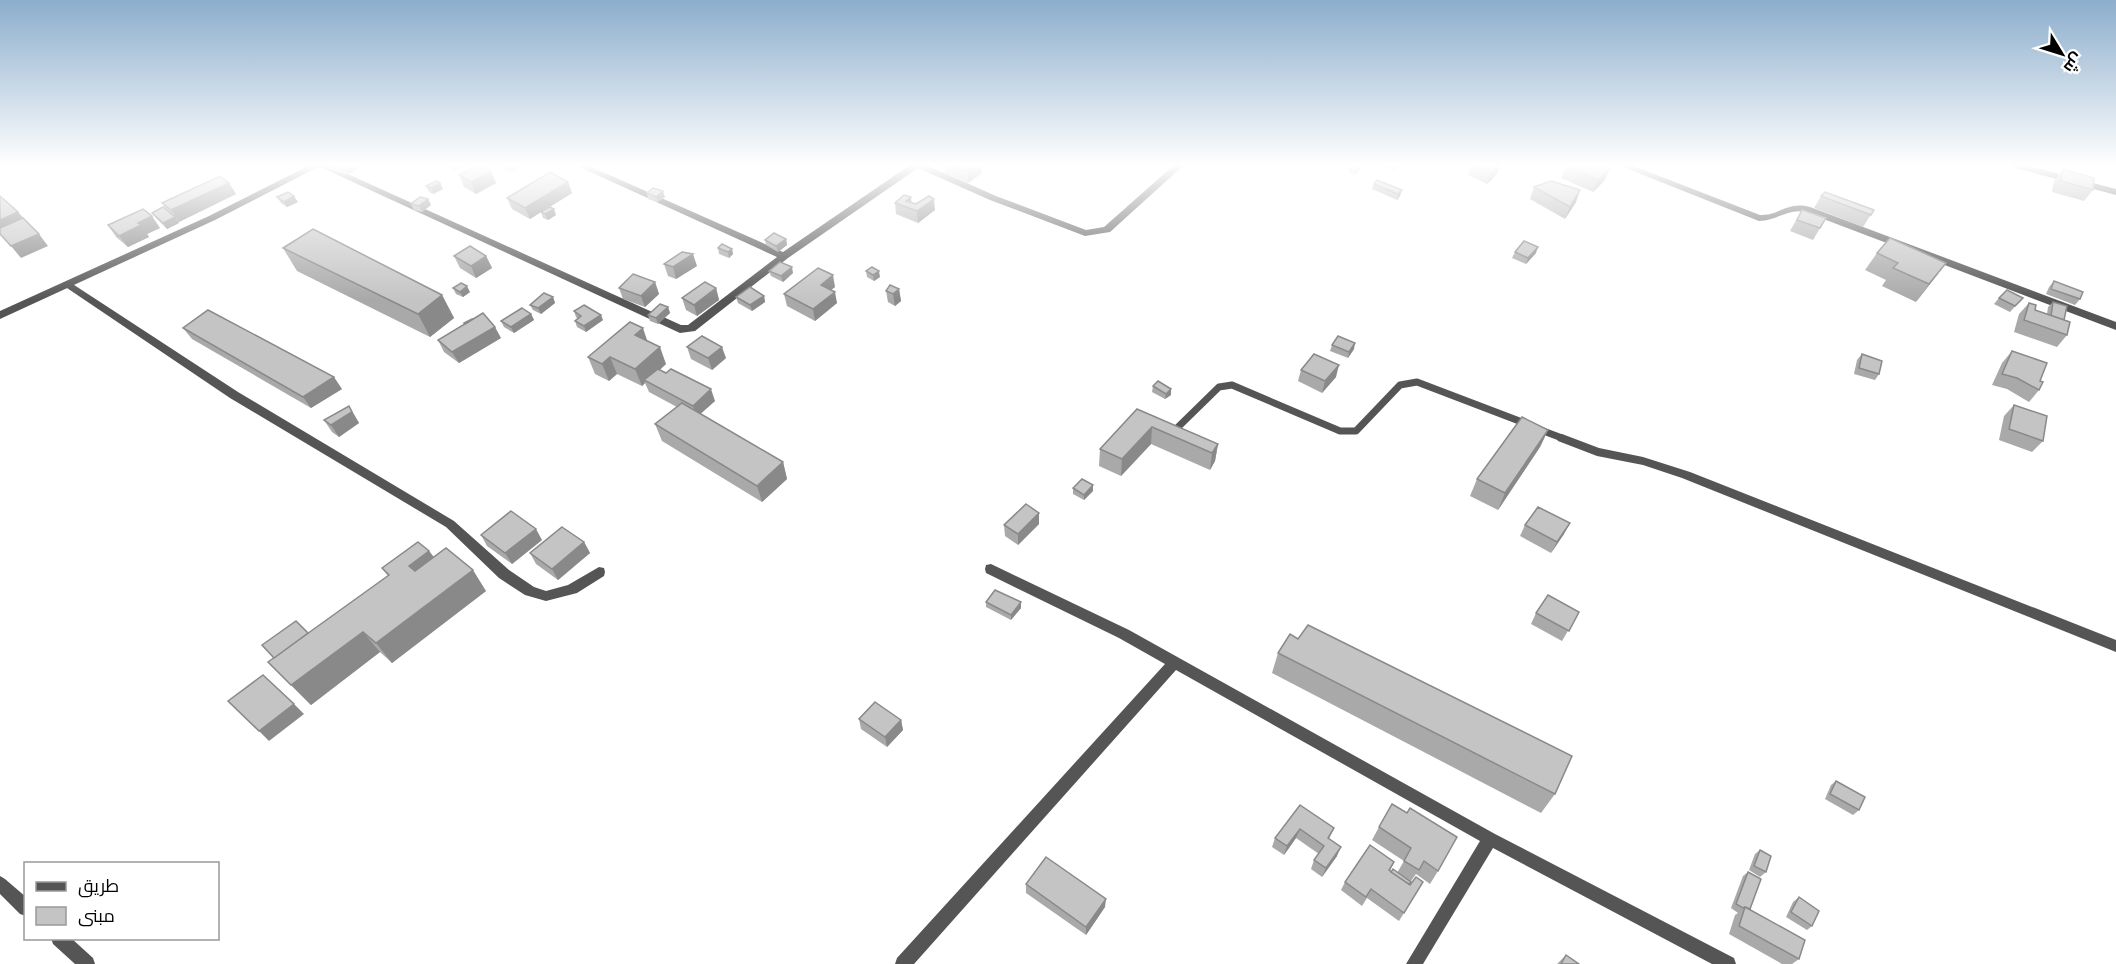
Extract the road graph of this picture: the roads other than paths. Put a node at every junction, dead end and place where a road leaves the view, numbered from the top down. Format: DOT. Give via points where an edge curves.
graph roads {
  1 [pos="228,210"];
  2 [pos="418,210"];
  3 [pos="681,210"];
  4 [pos="851,210"];
  5 [pos="1025,210"];
  6 [pos="1129,210"];
  7 [pos="1738,210"];
  8 [pos="1783,210"];
  9 [pos="1812,210"];
  10 [pos="784,256"];
  11 [pos="68,284"];
  12 [pos="0,315"];
  13 [pos="2116,326"];
  14 [pos="1176,429"];
  15 [pos="1562,438"];
  16 [pos="991,569"];
  17 [pos="599,572"];
  18 [pos="2116,646"];
  19 [pos="1174,663"];
  20 [pos="1490,839"];
  21 [pos="0,884"];
  22 [pos="24,906"];
  23 [pos="60,940"];
  24 [pos="87,964"];
  25 [pos="903,964"];
  26 [pos="1414,964"];
  27 [pos="1728,964"];
  1 -- 11 [label="street"];
  2 -- 10 [label="street" via="680,329 691,328"];
  3 -- 10 [label="street"];
  4 -- 10 [label="street"];
  5 -- 6 [label="street" via="1085,233 1107,230"];
  7 -- 8 [label="street" via="1769,218"];
  9 -- 13 [label="street"];
  11 -- 12 [label="street"];
  11 -- 17 [label="street" via="234,395 450,524 504,574 530,591 546,596 572,590"];
  14 -- 15 [label="lane" via="1219,387 1232,385 1340,431 1356,431 1401,385 1417,382"];
  15 -- 18 [label="street" via="1597,452 1643,460 1686,475"];
  16 -- 19 [label="street"];
  19 -- 20 [label="street"];
  19 -- 25 [label="street"];
  20 -- 26 [label="street"];
  20 -- 27 [label="street"];
  21 -- 22 [label="street"];
  23 -- 24 [label="street"];
}
